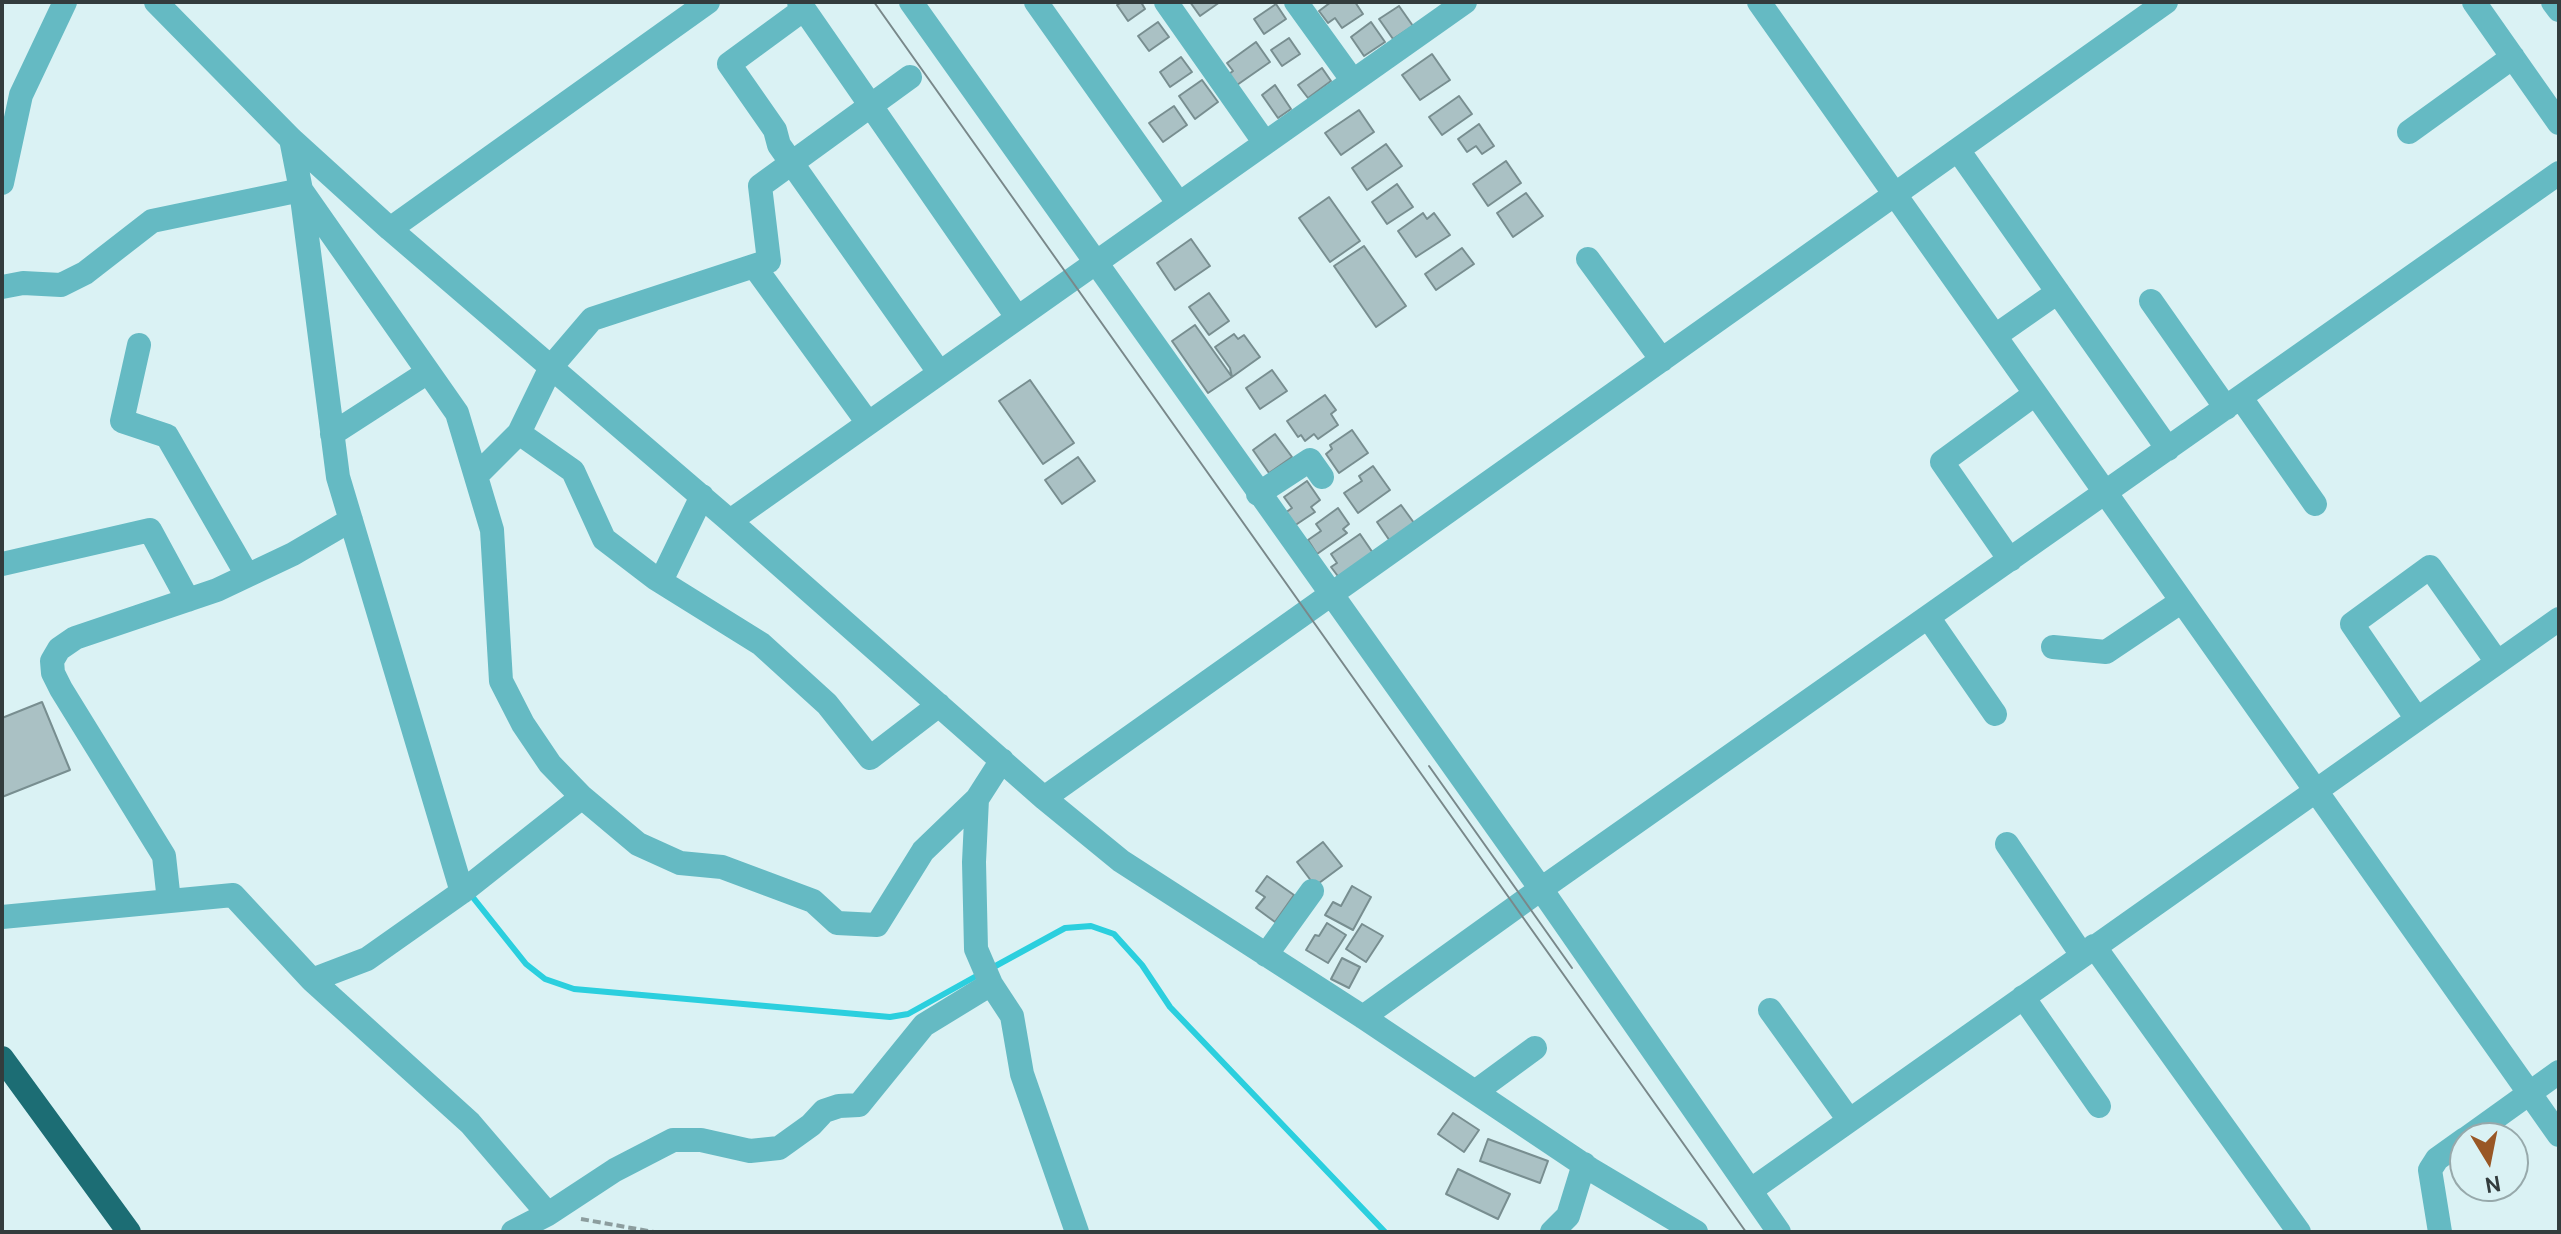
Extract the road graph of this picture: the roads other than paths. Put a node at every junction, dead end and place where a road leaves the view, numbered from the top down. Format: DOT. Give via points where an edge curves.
graph roads {
  1 [pos="65,2"];
  2 [pos="156,2"];
  3 [pos="708,2"];
  4 [pos="911,2"];
  5 [pos="1036,2"];
  6 [pos="1166,2"];
  7 [pos="1296,2"];
  8 [pos="1465,2"];
  9 [pos="1759,2"];
  10 [pos="2166,2"];
  11 [pos="2553,2"];
  12 [pos="801,6"];
  13 [pos="2487,8"];
  14 [pos="2559,10"];
  15 [pos="1432,11"];
  16 [pos="2513,57"];
  17 [pos="910,77"];
  18 [pos="1353,81"];
  19 [pos="871,105"];
  20 [pos="2559,123"];
  21 [pos="2409,132"];
  22 [pos="291,139"];
  23 [pos="1265,143"];
  24 [pos="1958,150"];
  25 [pos="791,162"];
  26 [pos="2559,173"];
  27 [pos="2,183"];
  28 [pos="301,190"];
  29 [pos="1895,194"];
  30 [pos="1179,204"];
  31 [pos="390,229"];
  32 [pos="1588,259"];
  33 [pos="1095,263"];
  34 [pos="754,266"];
  35 [pos="2,287"];
  36 [pos="2058,292"];
  37 [pos="2151,301"];
  38 [pos="1017,317"];
  39 [pos="1995,336"];
  40 [pos="139,345"];
  41 [pos="1662,360"];
  42 [pos="551,367"];
  43 [pos="428,372"];
  44 [pos="939,372"];
  45 [pos="2035,394"];
  46 [pos="2234,403"];
  47 [pos="868,423"];
  48 [pos="519,433"];
  49 [pos="332,434"];
  50 [pos="2168,449"];
  51 [pos="476,476"];
  52 [pos="1322,477"];
  53 [pos="2104,492"];
  54 [pos="1258,494"];
  55 [pos="702,496"];
  56 [pos="2315,504"];
  57 [pos="351,520"];
  58 [pos="730,521"];
  59 [pos="2010,560"];
  60 [pos="2,564"];
  61 [pos="247,575"];
  62 [pos="661,581"];
  63 [pos="1330,595"];
  64 [pos="188,600"];
  65 [pos="2182,601"];
  66 [pos="1928,617"];
  67 [pos="2559,619"];
  68 [pos="2053,647"];
  69 [pos="2497,662"];
  70 [pos="939,705"];
  71 [pos="1995,714"];
  72 [pos="2417,719"];
  73 [pos="1002,760"];
  74 [pos="2317,790"];
  75 [pos="582,797"];
  76 [pos="1044,798"];
  77 [pos="977,799"];
  78 [pos="2007,844"];
  79 [pos="1541,889"];
  80 [pos="1312,891"];
  81 [pos="462,892"];
  82 [pos="169,901"];
  83 [pos="2,917"];
  84 [pos="2088,950"];
  85 [pos="1266,955"];
  86 [pos="988,977"];
  87 [pos="312,980"];
  88 [pos="2023,997"];
  89 [pos="1770,1010"];
  90 [pos="1363,1017"];
  91 [pos="1535,1048"];
  92 [pos="2,1058"];
  93 [pos="2559,1072"];
  94 [pos="1475,1092"];
  95 [pos="2529,1093"];
  96 [pos="2099,1106"];
  97 [pos="1849,1120"];
  98 [pos="2489,1122"];
  99 [pos="2559,1135"];
  100 [pos="2449,1151"];
  101 [pos="1584,1164"];
  102 [pos="1751,1190"];
  103 [pos="548,1214"];
  104 [pos="129,1232"];
  105 [pos="513,1232"];
  106 [pos="1077,1232"];
  107 [pos="1552,1232"];
  108 [pos="1696,1232"];
  109 [pos="1779,1232"];
  110 [pos="2299,1232"];
  111 [pos="2440,1232"];
  1 -- 27 [label="street" via="21,95"];
  2 -- 22 [label="street"];
  3 -- 31 [label="street"];
  4 -- 33 [label="street"];
  5 -- 30 [label="street"];
  6 -- 23 [label="street"];
  7 -- 18 [label="street"];
  8 -- 15 [label="street"];
  9 -- 29 [label="street"];
  10 -- 24 [label="street"];
  11 -- 14 [label="street"];
  12 -- 19 [label="street"];
  12 -- 25 [label="street" via="729,64"];
  13 -- 16 [label="street"];
  15 -- 18 [label="street"];
  16 -- 20 [label="street"];
  16 -- 21 [label="street"];
  17 -- 19 [label="street"];
  18 -- 23 [label="street"];
  19 -- 25 [label="street"];
  19 -- 38 [label="street"];
  22 -- 28 [label="street"];
  22 -- 31 [label="street"];
  23 -- 30 [label="street"];
  24 -- 29 [label="street"];
  24 -- 36 [label="street"];
  25 -- 34 [label="street" via="760,186 769,261"];
  25 -- 44 [label="street"];
  26 -- 46 [label="street"];
  28 -- 35 [label="street" via="152,221 61,285"];
  28 -- 43 [label="street"];
  28 -- 49 [label="street"];
  29 -- 39 [label="street"];
  29 -- 41 [label="street"];
  30 -- 33 [label="street"];
  31 -- 42 [label="street"];
  32 -- 41 [label="street"];
  33 -- 38 [label="street"];
  33 -- 54 [label="street"];
  34 -- 42 [label="street" via="592,319"];
  34 -- 47 [label="street"];
  36 -- 39 [label="street"];
  36 -- 50 [label="street"];
  37 -- 46 [label="street"];
  38 -- 44 [label="street"];
  39 -- 45 [label="street"];
  40 -- 61 [label="street" via="122,421 167,436"];
  41 -- 63 [label="street"];
  42 -- 48 [label="street"];
  42 -- 55 [label="street"];
  43 -- 49 [label="street"];
  43 -- 51 [label="street" via="457,413"];
  44 -- 47 [label="street"];
  45 -- 53 [label="street"];
  45 -- 59 [label="street" via="1942,462"];
  46 -- 50 [label="street"];
  46 -- 56 [label="street"];
  47 -- 58 [label="street"];
  48 -- 51 [label="street"];
  48 -- 62 [label="street" via="573,471 604,539"];
  49 -- 57 [label="street"];
  50 -- 53 [label="street"];
  51 -- 75 [label="street" via="492,530 501,681 536,744"];
  52 -- 54 [label="street" via="1310,460"];
  53 -- 59 [label="street"];
  53 -- 65 [label="street"];
  54 -- 63 [label="street"];
  55 -- 58 [label="street"];
  55 -- 62 [label="street"];
  57 -- 61 [label="street"];
  57 -- 81 [label="street"];
  58 -- 70 [label="street"];
  59 -- 66 [label="street"];
  60 -- 64 [label="street" via="150,530"];
  61 -- 64 [label="street"];
  62 -- 70 [label="street" via="761,644 827,704 870,758"];
  63 -- 76 [label="street"];
  63 -- 79 [label="street"];
  64 -- 82 [label="street" via="75,638 52,661 61,689 164,856"];
  65 -- 68 [label="street" via="2106,652"];
  65 -- 74 [label="street"];
  66 -- 71 [label="street"];
  66 -- 79 [label="street"];
  67 -- 69 [label="street"];
  69 -- 72 [label="street"];
  69 -- 72 [label="street" via="2430,567 2352,624"];
  70 -- 73 [label="street"];
  72 -- 74 [label="street"];
  73 -- 76 [label="street"];
  73 -- 77 [label="street"];
  74 -- 84 [label="street"];
  74 -- 95 [label="street"];
  75 -- 77 [label="street" via="638,844 680,863 722,867 813,901 837,923 877,925 923,851"];
  75 -- 81 [label="street"];
  76 -- 85 [label="street" via="1121,861"];
  77 -- 86 [label="street" via="976,949"];
  78 -- 84 [label="street"];
  79 -- 90 [label="street"];
  79 -- 102 [label="street"];
  80 -- 85 [label="street"];
  81 -- 87 [label="street" via="367,959"];
  82 -- 83 [label="street"];
  82 -- 87 [label="street" via="233,895"];
  84 -- 88 [label="street"];
  84 -- 110 [label="street"];
  85 -- 90 [label="street"];
  86 -- 103 [label="street" via="924,1025 859,1105 824,1111 779,1148 750,1151 673,1140"];
  86 -- 106 [label="street" via="1012,1016 1022,1074"];
  87 -- 103 [label="street" via="470,1123"];
  88 -- 96 [label="street"];
  88 -- 97 [label="street"];
  89 -- 97 [label="street"];
  90 -- 94 [label="street"];
  91 -- 94 [label="street"];
  92 -- 104 [label="highway"];
  93 -- 95 [label="street"];
  94 -- 101 [label="street"];
  95 -- 98 [label="street"];
  95 -- 99 [label="street"];
  97 -- 102 [label="street"];
  100 -- 111 [label="street" via="2430,1170"];
  101 -- 107 [label="street" via="1568,1216"];
  101 -- 108 [label="street"];
  102 -- 109 [label="street"];
  103 -- 105 [label="street"];
}
